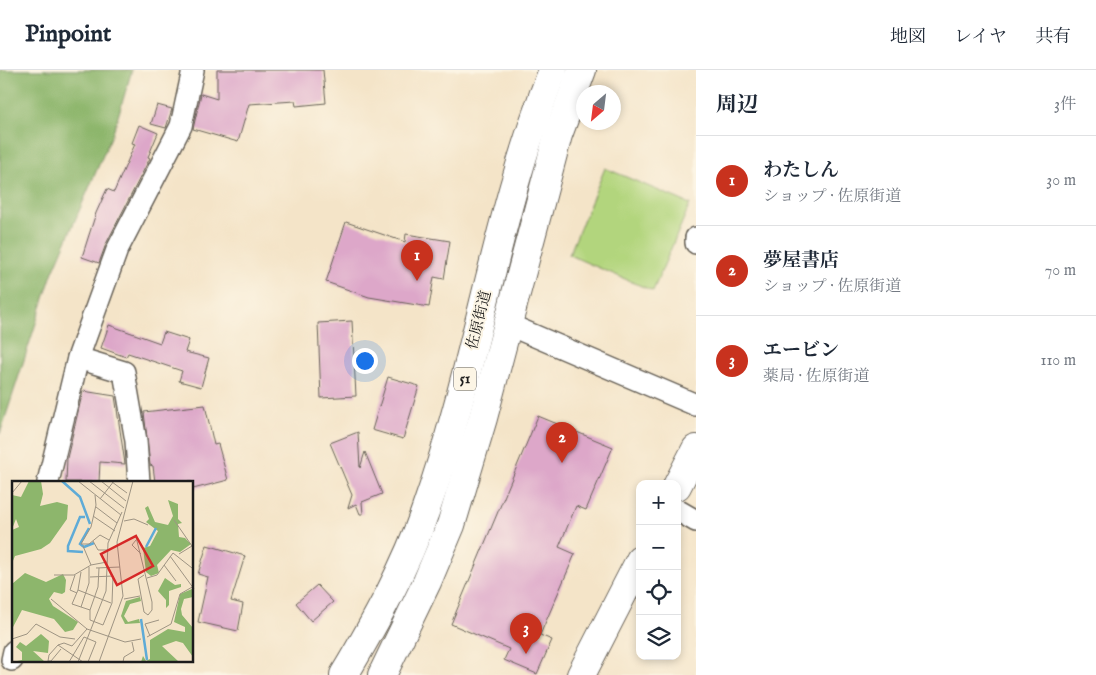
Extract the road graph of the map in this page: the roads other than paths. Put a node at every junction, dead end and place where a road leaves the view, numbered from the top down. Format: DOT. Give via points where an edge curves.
graph roads {
  1 [pos="193,70"];
  2 [pos="553,70"];
  3 [pos="582,70"];
  4 [pos="696,238"];
  5 [pos="696,243"];
  6 [pos="507,324"];
  7 [pos="78,358"];
  8 [pos="696,405"];
  9 [pos="696,449"];
  10 [pos="680,480"];
  11 [pos="48,481"];
  12 [pos="140,481"];
  13 [pos="681,512"];
  14 [pos="696,521"];
  15 [pos="636,568"];
  16 [pos="344,675"];
  17 [pos="382,675"];
  18 [pos="581,675"];
  1 -- 7 [label="street" via="181,126 117,250"];
  2 -- 16 [label="main road, 佐原街道 / 51" via="528,134 458,408 426,510 376,617"];
  3 -- 6 [label="main road, 佐原街道 / 51" via="558,135"];
  4 -- 5 [label="street"];
  6 -- 8 [label="street"];
  6 -- 17 [label="main road, 佐原街道 / 51" via="451,525"];
  7 -- 11 [label="street"];
  7 -- 12 [label="street" via="124,372"];
  9 -- 10 [label="main road"];
  13 -- 14 [label="street"];
  15 -- 18 [label="main road"];
}
